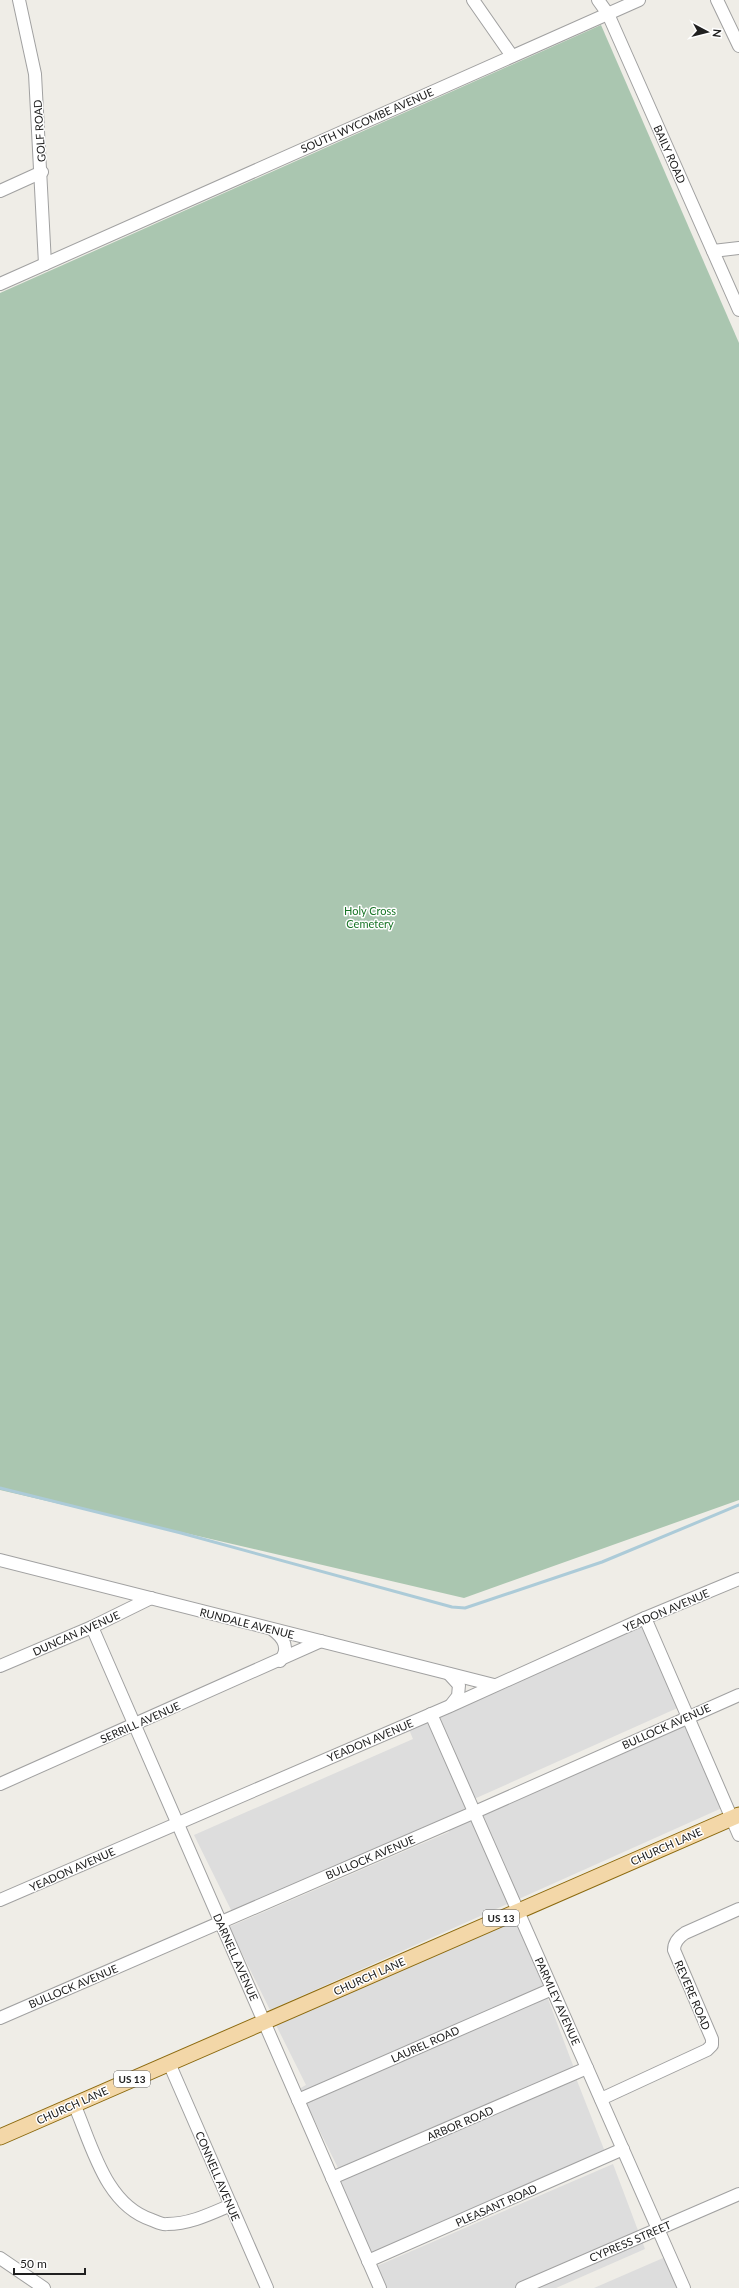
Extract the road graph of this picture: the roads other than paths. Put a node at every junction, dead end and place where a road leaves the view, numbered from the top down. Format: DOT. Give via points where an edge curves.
graph roads {
  1 [pos="19,0"];
  2 [pos="473,0"];
  3 [pos="598,0"];
  4 [pos="640,0"];
  5 [pos="717,0"];
  6 [pos="608,14"];
  7 [pos="739,46"];
  8 [pos="512,56"];
  9 [pos="42,172"];
  10 [pos="0,191"];
  11 [pos="739,248"];
  12 [pos="713,251"];
  13 [pos="46,264"];
  14 [pos="0,284"];
  15 [pos="739,310"];
  16 [pos="0,1560"];
  17 [pos="739,1579"];
  18 [pos="151,1598"];
  19 [pos="645,1618"];
  20 [pos="92,1627"];
  21 [pos="272,1629"];
  22 [pos="321,1641"];
  23 [pos="280,1661"];
  24 [pos="0,1666"];
  25 [pos="449,1674"];
  26 [pos="494,1685"];
  27 [pos="739,1695"];
  28 [pos="450,1706"];
  29 [pos="431,1714"];
  30 [pos="688,1716"];
  31 [pos="134,1725"];
  32 [pos="0,1784"];
  33 [pos="475,1812"];
  34 [pos="735,1816"];
  35 [pos="177,1823"];
  36 [pos="739,1835"];
  37 [pos="0,1900"];
  38 [pos="739,1909"];
  39 [pos="518,1911"];
  40 [pos="220,1922"];
  41 [pos="552,1989"];
  42 [pos="0,2018"];
  43 [pos="264,2022"];
  44 [pos="169,2063"];
  45 [pos="587,2068"];
  46 [pos="601,2099"];
  47 [pos="298,2100"];
  48 [pos="74,2104"];
  49 [pos="0,2137"];
  50 [pos="623,2149"];
  51 [pos="332,2178"];
  52 [pos="739,2194"];
  53 [pos="231,2205"];
  54 [pos="658,2229"];
  55 [pos="0,2258"];
  56 [pos="368,2261"];
  57 [pos="44,2288"];
  58 [pos="267,2288"];
  59 [pos="380,2288"];
  60 [pos="522,2288"];
  61 [pos="684,2288"];
  1 -- 9 [label="street, GOLF ROAD" via="35,74"];
  2 -- 8 [label="street"];
  3 -- 6 [label="street, BAILY ROAD"];
  4 -- 6 [label="street, SOUTH WYCOMBE AVENUE"];
  5 -- 7 [label="street"];
  6 -- 8 [label="street, SOUTH WYCOMBE AVENUE"];
  6 -- 12 [label="street, BAILY ROAD"];
  8 -- 13 [label="street, SOUTH WYCOMBE AVENUE"];
  9 -- 10 [label="street"];
  9 -- 13 [label="street, GOLF ROAD"];
  11 -- 12 [label="street"];
  12 -- 15 [label="street, BAILY ROAD"];
  13 -- 14 [label="street, SOUTH WYCOMBE AVENUE"];
  16 -- 18 [label="street, RUNDALE AVENUE"];
  17 -- 19 [label="street, YEADON AVENUE"];
  18 -- 20 [label="street, DUNCAN AVENUE"];
  18 -- 21 [label="street, RUNDALE AVENUE"];
  19 -- 26 [label="street, YEADON AVENUE"];
  19 -- 30 [label="street"];
  20 -- 24 [label="street, DUNCAN AVENUE"];
  20 -- 31 [label="street, DARNELL AVENUE"];
  21 -- 22 [label="street, RUNDALE AVENUE"];
  21 -- 23 [label="street" via="281,1636 285,1645 285,1652"];
  22 -- 23 [label="street, SERRILL AVENUE"];
  22 -- 25 [label="street, RUNDALE AVENUE"];
  23 -- 31 [label="street, SERRILL AVENUE"];
  25 -- 26 [label="street, RUNDALE AVENUE"];
  25 -- 28 [label="street" via="458,1682 460,1689 457,1699"];
  26 -- 28 [label="street, YEADON AVENUE"];
  27 -- 30 [label="street, BULLOCK AVENUE"];
  28 -- 29 [label="street, YEADON AVENUE"];
  29 -- 33 [label="street, PARMLEY AVENUE"];
  29 -- 35 [label="street, YEADON AVENUE"];
  30 -- 33 [label="street, BULLOCK AVENUE"];
  30 -- 34 [label="street"];
  31 -- 32 [label="street, SERRILL AVENUE"];
  31 -- 35 [label="street, DARNELL AVENUE"];
  33 -- 39 [label="street, PARMLEY AVENUE"];
  33 -- 40 [label="street, BULLOCK AVENUE"];
  34 -- 36 [label="street"];
  34 -- 39 [label="main road, CHURCH LANE / US 13"];
  35 -- 37 [label="street, YEADON AVENUE"];
  35 -- 40 [label="street, DARNELL AVENUE"];
  38 -- 46 [label="street, REVERE ROAD" via="682,1935 674,1945 712,2039 712,2045 707,2050"];
  39 -- 41 [label="street, PARMLEY AVENUE"];
  39 -- 43 [label="main road, CHURCH LANE / US 13"];
  40 -- 42 [label="street, BULLOCK AVENUE"];
  40 -- 43 [label="street, DARNELL AVENUE"];
  41 -- 45 [label="street, PARMLEY AVENUE"];
  41 -- 47 [label="street, LAUREL ROAD"];
  43 -- 44 [label="main road, CHURCH LANE / US 13"];
  43 -- 47 [label="street, DARNELL AVENUE"];
  44 -- 48 [label="main road, CHURCH LANE / US 13"];
  44 -- 53 [label="street, CONNELL AVENUE"];
  45 -- 46 [label="street, PARMLEY AVENUE"];
  45 -- 51 [label="street, ARBOR ROAD"];
  46 -- 50 [label="street, PARMLEY AVENUE"];
  47 -- 51 [label="street, DARNELL AVENUE"];
  48 -- 49 [label="main road, CHURCH LANE / US 13"];
  48 -- 53 [label="street" via="107,2181 120,2200 140,2216 165,2225 199,2219"];
  50 -- 54 [label="street, PARMLEY AVENUE"];
  50 -- 56 [label="street, PLEASANT ROAD"];
  51 -- 56 [label="street, DARNELL AVENUE"];
  52 -- 54 [label="street, CYPRESS STREET"];
  53 -- 58 [label="street, CONNELL AVENUE"];
  54 -- 60 [label="street, CYPRESS STREET"];
  54 -- 61 [label="street, PARMLEY AVENUE"];
  55 -- 57 [label="street"];
  56 -- 59 [label="street, DARNELL AVENUE"];
}
